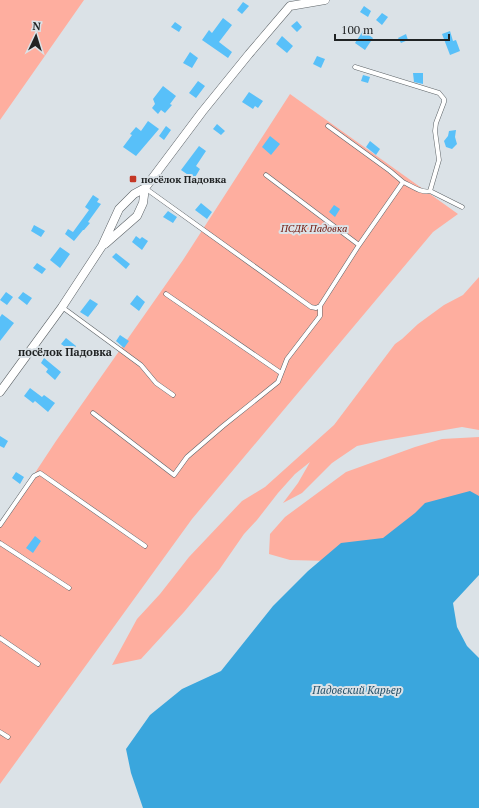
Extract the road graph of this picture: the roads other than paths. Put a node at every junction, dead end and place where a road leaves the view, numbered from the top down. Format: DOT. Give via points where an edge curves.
graph roads {
  1 [pos="325,0"];
  2 [pos="292,3"];
  3 [pos="355,67"];
  4 [pos="328,126"];
  5 [pos="266,175"];
  6 [pos="403,182"];
  7 [pos="145,188"];
  8 [pos="430,191"];
  9 [pos="462,207"];
  10 [pos="359,245"];
  11 [pos="102,246"];
  12 [pos="166,294"];
  13 [pos="320,306"];
  14 [pos="62,307"];
  15 [pos="281,373"];
  16 [pos="0,392"];
  17 [pos="173,395"];
  18 [pos="93,413"];
  19 [pos="0,525"];
  20 [pos="0,543"];
  21 [pos="145,546"];
  22 [pos="69,588"];
  23 [pos="0,638"];
  24 [pos="38,664"];
  25 [pos="0,732"];
  26 [pos="8,737"];
  1 -- 2 [label="street"];
  2 -- 7 [label="street" via="202,112"];
  3 -- 8 [label="lane" via="439,92 444,98 435,131 439,160"];
  4 -- 6 [label="lane"];
  5 -- 10 [label="lane"];
  6 -- 8 [label="lane" via="422,191"];
  6 -- 10 [label="lane"];
  7 -- 11 [label="street" via="134,194 119,209"];
  7 -- 11 [label="street" via="143,203 136,216"];
  7 -- 13 [label="lane" via="311,308"];
  8 -- 9 [label="lane"];
  10 -- 13 [label="lane"];
  11 -- 14 [label="street"];
  12 -- 15 [label="lane"];
  13 -- 15 [label="lane" via="320,316 287,359"];
  14 -- 16 [label="street"];
  14 -- 17 [label="lane" via="141,364 156,383"];
  15 -- 18 [label="lane" via="278,382 187,457 174,475"];
  19 -- 21 [label="lane" via="34,476 40,473"];
  20 -- 22 [label="lane"];
  23 -- 24 [label="lane"];
  25 -- 26 [label="lane"];
}
